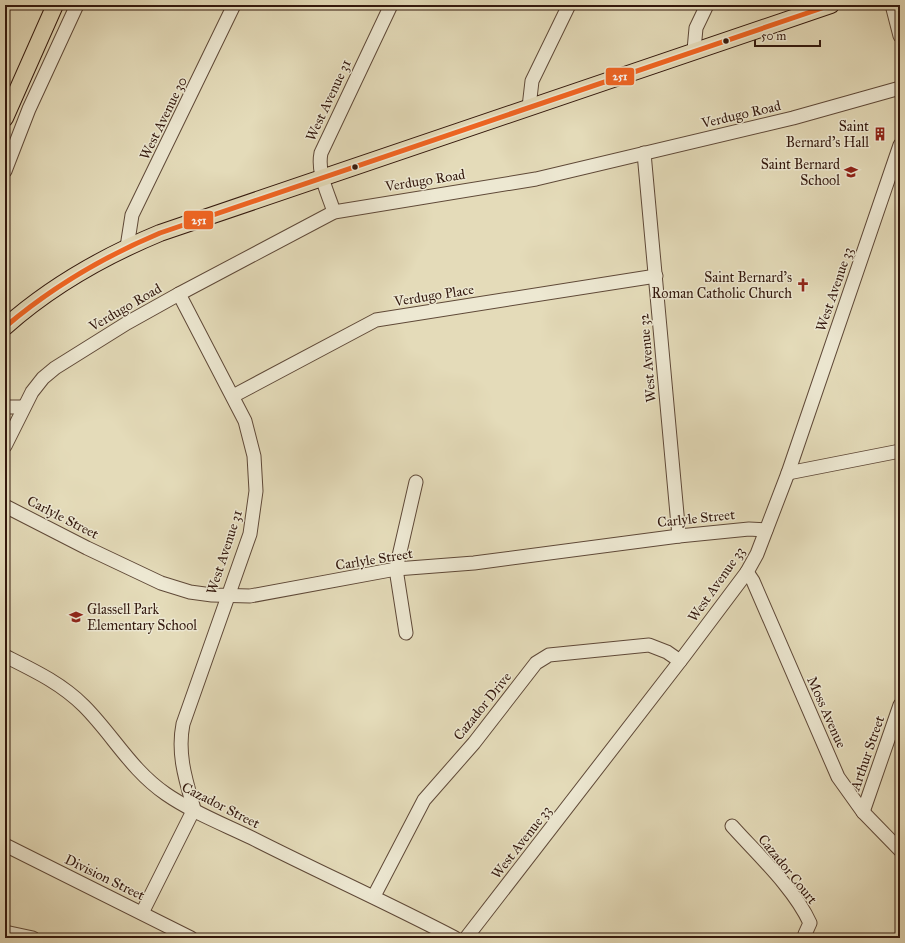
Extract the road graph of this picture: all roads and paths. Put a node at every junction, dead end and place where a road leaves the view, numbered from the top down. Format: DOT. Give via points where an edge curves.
graph roads {
  1 [pos="55,5"];
  2 [pos="77,5"];
  3 [pos="234,5"];
  4 [pos="391,5"];
  5 [pos="569,5"];
  6 [pos="707,5"];
  7 [pos="831,5"];
  8 [pos="892,5"];
  9 [pos="900,36"];
  10 [pos="694,50"];
  11 [pos="900,88"];
  12 [pos="529,107"];
  13 [pos="5,118"];
  14 [pos="900,145"];
  15 [pos="644,153"];
  16 [pos="5,172"];
  17 [pos="322,177"];
  18 [pos="334,212"];
  19 [pos="128,246"];
  20 [pos="656,276"];
  21 [pos="179,294"];
  22 [pos="5,327"];
  23 [pos="233,396"];
  24 [pos="5,407"];
  25 [pos="24,407"];
  26 [pos="5,446"];
  27 [pos="900,451"];
  28 [pos="788,473"];
  29 [pos="416,482"];
  30 [pos="5,506"];
  31 [pos="766,530"];
  32 [pos="679,536"];
  33 [pos="396,569"];
  34 [pos="747,572"];
  35 [pos="227,596"];
  36 [pos="406,634"];
  37 [pos="7,661"];
  38 [pos="680,661"];
  39 [pos="900,705"];
  40 [pos="194,809"];
  41 [pos="864,812"];
  42 [pos="732,826"];
  43 [pos="5,845"];
  44 [pos="900,850"];
  45 [pos="374,896"];
  46 [pos="142,913"];
  47 [pos="5,932"];
  48 [pos="805,937"];
  49 [pos="33,938"];
  50 [pos="191,938"];
  51 [pos="455,938"];
  52 [pos="466,938"];
  1 -- 13 [label="main road"];
  2 -- 16 [label="street" via="29,109"];
  3 -- 19 [label="street, West Avenue 30" via="132,215"];
  4 -- 17 [label="street, West Avenue 31" via="321,153"];
  5 -- 12 [label="street" via="532,81"];
  6 -- 10 [label="street" via="696,28"];
  7 -- 10 [label="main road"];
  8 -- 9 [label="street"];
  10 -- 12 [label="main road"];
  11 -- 15 [label="street, Verdugo Road" via="793,118"];
  12 -- 17 [label="main road"];
  14 -- 28 [label="street, West Avenue 33"];
  15 -- 18 [label="street, Verdugo Road" via="536,179"];
  15 -- 20 [label="street, West Avenue 32"];
  17 -- 18 [label="street, West Avenue 31"];
  17 -- 19 [label="main road"];
  18 -- 21 [label="street, Verdugo Road"];
  19 -- 22 [label="main road" via="51,290"];
  20 -- 23 [label="street, Verdugo Place" via="376,320"];
  20 -- 32 [label="street, West Avenue 32"];
  21 -- 23 [label="street, West Avenue 31"];
  21 -- 25 [label="street, Verdugo Road" via="55,368 32,392"];
  23 -- 35 [label="street, West Avenue 31" via="251,441 256,491 250,534"];
  24 -- 25 [label="street"];
  25 -- 26 [label="street"];
  27 -- 28 [label="street"];
  28 -- 31 [label="street, West Avenue 33"];
  29 -- 33 [label="street"];
  30 -- 35 [label="street, Carlyle Street" via="161,583 190,592"];
  31 -- 32 [label="street, Carlyle Street" via="749,529"];
  31 -- 34 [label="street, West Avenue 33"];
  32 -- 33 [label="street, Carlyle Street" via="474,563"];
  33 -- 35 [label="street, Carlyle Street" via="250,596"];
  33 -- 36 [label="street"];
  34 -- 38 [label="street, West Avenue 33"];
  34 -- 41 [label="street, Moss Avenue" via="838,777"];
  35 -- 40 [label="street, West Avenue 31" via="181,732 181,760"];
  37 -- 40 [label="street, Cazador Street" via="46,677 71,695 102,725 142,775 166,794"];
  38 -- 45 [label="street, Cazador Drive" via="668,652 649,645 549,656 542,659 424,800"];
  38 -- 52 [label="street, West Avenue 33"];
  39 -- 41 [label="street, Arthur Street"];
  40 -- 45 [label="street, Cazador Street" via="305,865"];
  40 -- 46 [label="street"];
  41 -- 44 [label="street, Moss Avenue"];
  42 -- 48 [label="street, Cazador Court" via="804,910 810,923"];
  43 -- 46 [label="street, Division Street"];
  45 -- 51 [label="street, Cazador Street"];
  46 -- 50 [label="street, Division Street"];
  47 -- 49 [label="street"];
}
